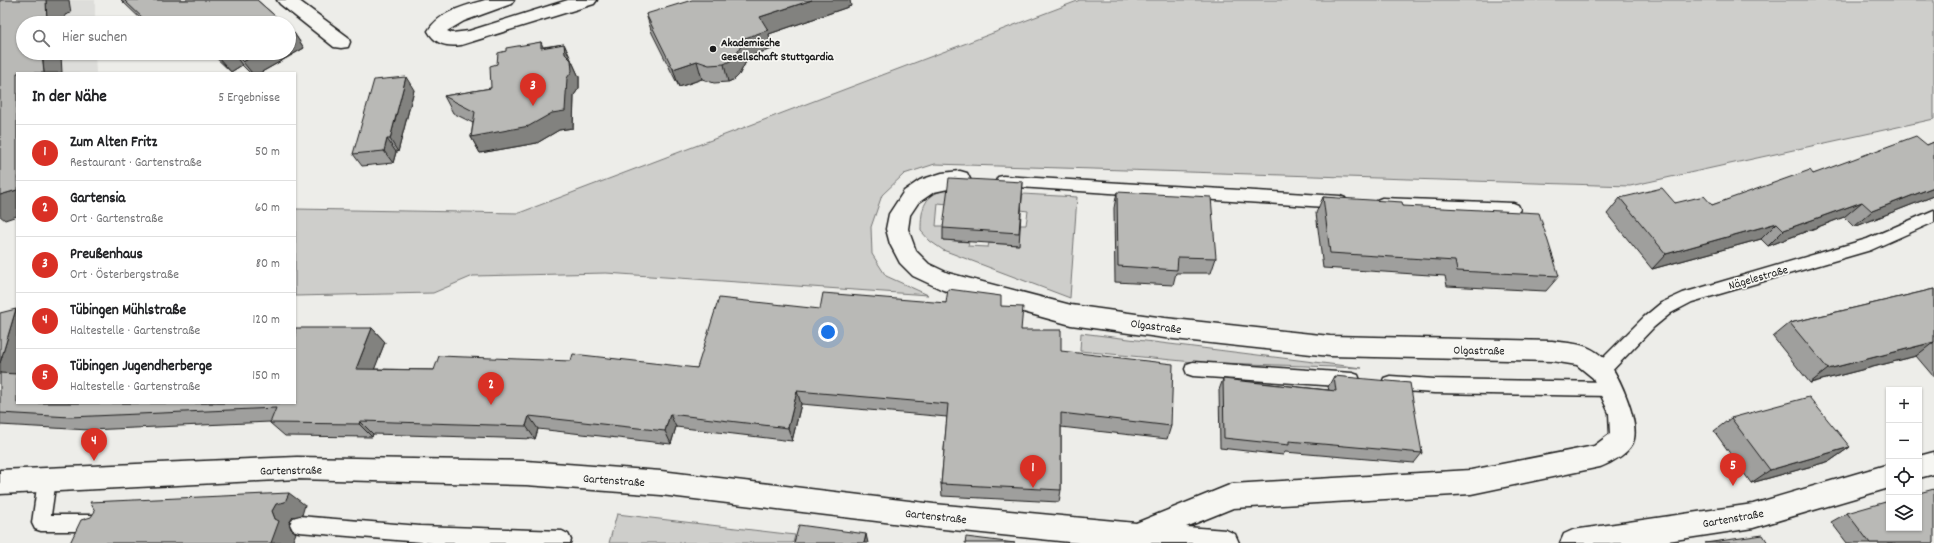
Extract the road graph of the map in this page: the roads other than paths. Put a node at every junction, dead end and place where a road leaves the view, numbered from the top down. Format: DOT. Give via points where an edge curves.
graph roads {
  1 [pos="286,0"];
  2 [pos="505,0"];
  3 [pos="588,0"];
  4 [pos="341,42"];
  5 [pos="968,179"];
  6 [pos="992,181"];
  7 [pos="1355,203"];
  8 [pos="1370,204"];
  9 [pos="1513,209"];
  10 [pos="1934,216"];
  11 [pos="1193,369"];
  12 [pos="1606,380"];
  13 [pos="1934,463"];
  14 [pos="1922,466"];
  15 [pos="1886,477"];
  16 [pos="47,480"];
  17 [pos="0,482"];
  18 [pos="106,522"];
  19 [pos="299,524"];
  20 [pos="1135,536"];
  21 [pos="562,540"];
  22 [pos="1226,543"];
  23 [pos="1573,543"];
  1 -- 4 [label="street"];
  2 -- 3 [label="street" via="452,18 442,24 437,31 445,39 470,37"];
  5 -- 12 [label="street, Olgastraße" via="942,181 927,186 910,197 900,214 897,229 908,257 921,270 943,281 1071,315 1158,327 1330,346 1552,351 1583,356"];
  6 -- 7 [label="lane"];
  8 -- 9 [label="lane"];
  10 -- 12 [label="lane, Nägelestraße" via="1871,244 1683,300 1666,308 1649,322"];
  11 -- 12 [label="lane" via="1434,386"];
  12 -- 20 [label="street, Olgastraße" via="1621,413 1622,440 1600,456 1472,482 1232,496"];
  13 -- 14 [label="street"];
  15 -- 23 [label="street, Gartenstraße" via="1753,516"];
  16 -- 17 [label="street, Gartenstraße"];
  16 -- 18 [label="lane" via="41,523"];
  16 -- 20 [label="street, Gartenstraße" via="297,468 526,473 661,483 934,516"];
  19 -- 21 [label="lane" via="420,534"];
  20 -- 22 [label="street, Gartenstraße"];
}
